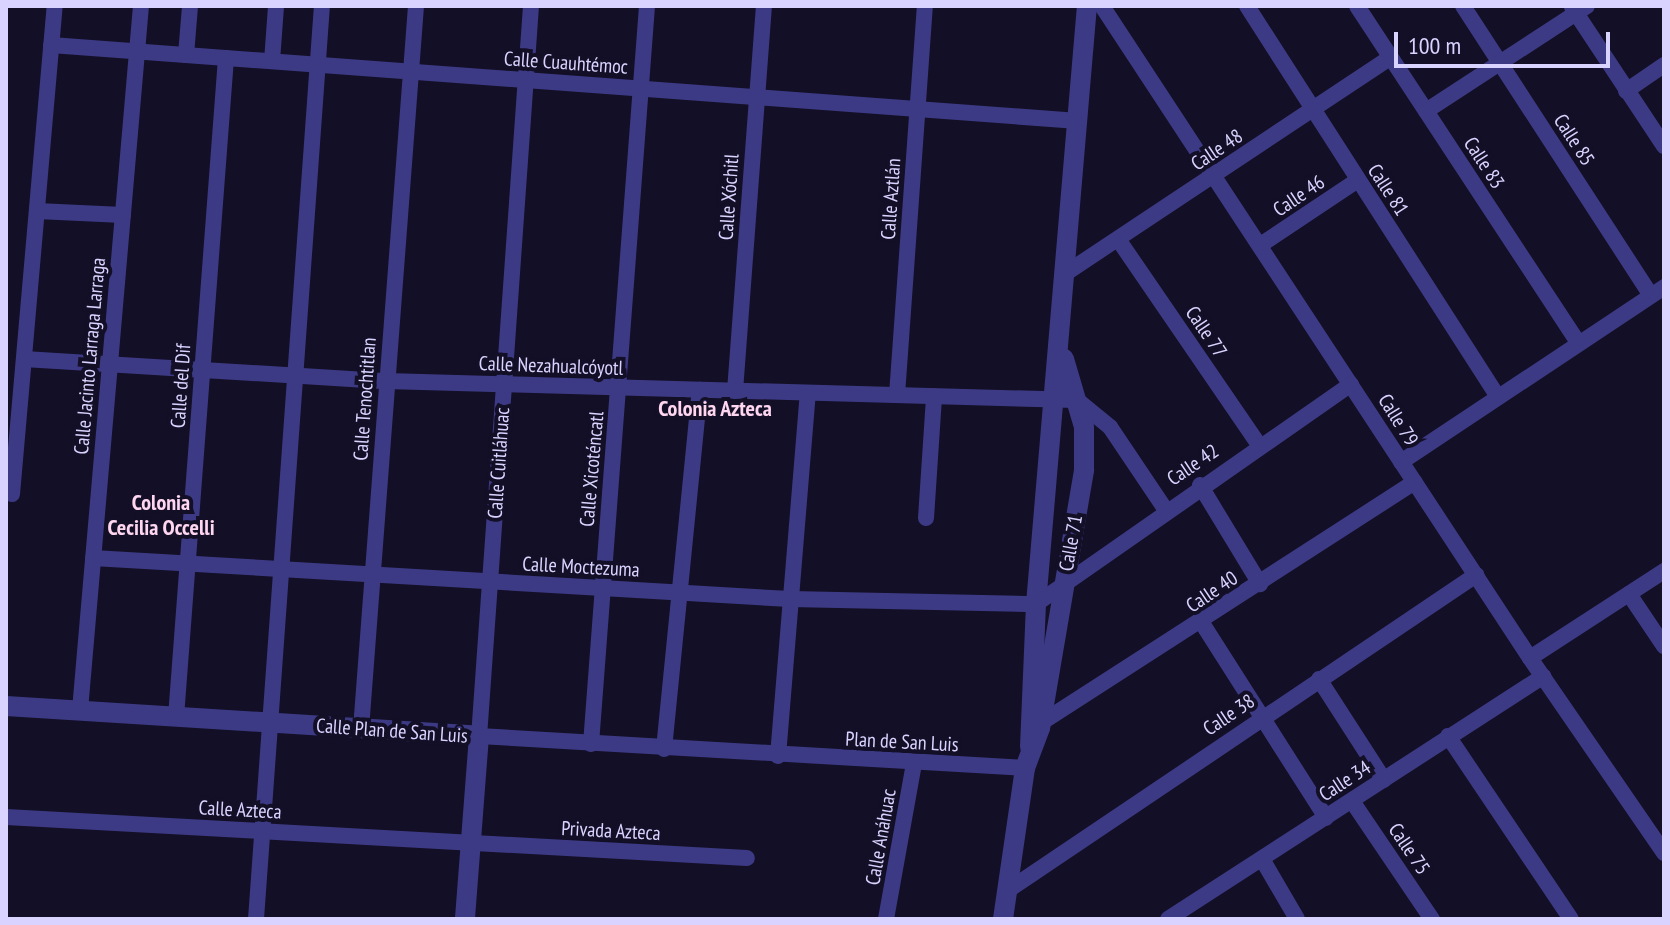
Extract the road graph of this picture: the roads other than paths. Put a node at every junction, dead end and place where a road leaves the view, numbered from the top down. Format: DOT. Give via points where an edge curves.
graph roads {
  1 [pos="55,6"];
  2 [pos="141,6"];
  3 [pos="190,6"];
  4 [pos="276,6"];
  5 [pos="322,6"];
  6 [pos="416,6"];
  7 [pos="531,6"];
  8 [pos="647,6"];
  9 [pos="764,6"];
  10 [pos="925,6"];
  11 [pos="1087,6"];
  12 [pos="1102,6"];
  13 [pos="1247,6"];
  14 [pos="1357,6"];
  15 [pos="1463,6"];
  16 [pos="1578,8"];
  17 [pos="51,45"];
  18 [pos="137,51"];
  19 [pos="186,55"];
  20 [pos="226,58"];
  21 [pos="1390,58"];
  22 [pos="272,61"];
  23 [pos="1500,63"];
  24 [pos="317,65"];
  25 [pos="1664,65"];
  26 [pos="410,72"];
  27 [pos="526,80"];
  28 [pos="642,89"];
  29 [pos="1626,91"];
  30 [pos="757,97"];
  31 [pos="918,109"];
  32 [pos="1312,111"];
  33 [pos="1426,111"];
  34 [pos="1078,121"];
  35 [pos="1664,146"];
  36 [pos="1215,175"];
  37 [pos="1358,180"];
  38 [pos="37,211"];
  39 [pos="123,215"];
  40 [pos="1120,242"];
  41 [pos="1262,244"];
  42 [pos="1066,273"];
  43 [pos="1658,291"];
  44 [pos="1578,342"];
  45 [pos="24,359"];
  46 [pos="110,364"];
  47 [pos="202,371"];
  48 [pos="295,377"];
  49 [pos="386,381"];
  50 [pos="1351,384"];
  51 [pos="504,385"];
  52 [pos="619,388"];
  53 [pos="700,390"];
  54 [pos="735,391"];
  55 [pos="808,393"];
  56 [pos="897,395"];
  57 [pos="1497,395"];
  58 [pos="934,396"];
  59 [pos="1067,400"];
  60 [pos="1259,445"];
  61 [pos="1401,462"];
  62 [pos="1415,482"];
  63 [pos="1200,485"];
  64 [pos="12,494"];
  65 [pos="1165,509"];
  66 [pos="926,518"];
  67 [pos="93,558"];
  68 [pos="187,564"];
  69 [pos="281,570"];
  70 [pos="1664,571"];
  71 [pos="1476,575"];
  72 [pos="372,576"];
  73 [pos="490,581"];
  74 [pos="1260,584"];
  75 [pos="1063,587"];
  76 [pos="603,588"];
  77 [pos="678,592"];
  78 [pos="1629,594"];
  79 [pos="790,599"];
  80 [pos="1036,604"];
  81 [pos="1202,623"];
  82 [pos="1664,646"];
  83 [pos="1530,658"];
  84 [pos="1543,676"];
  85 [pos="1319,679"];
  86 [pos="6,706"];
  87 [pos="80,710"];
  88 [pos="1262,716"];
  89 [pos="176,717"];
  90 [pos="270,722"];
  91 [pos="361,729"];
  92 [pos="1032,734"];
  93 [pos="479,736"];
  94 [pos="1448,736"];
  95 [pos="591,744"];
  96 [pos="664,749"];
  97 [pos="778,756"];
  98 [pos="914,763"];
  99 [pos="1025,768"];
  100 [pos="1384,780"];
  101 [pos="1352,801"];
  102 [pos="6,817"];
  103 [pos="1326,818"];
  104 [pos="262,832"];
  105 [pos="472,844"];
  106 [pos="1664,853"];
  107 [pos="747,858"];
  108 [pos="1262,859"];
  109 [pos="1007,891"];
  110 [pos="256,919"];
  111 [pos="465,919"];
  112 [pos="886,919"];
  113 [pos="1003,919"];
  114 [pos="1168,919"];
  115 [pos="1297,919"];
  116 [pos="1432,919"];
  117 [pos="1571,919"];
  1 -- 17 [label="street"];
  2 -- 18 [label="street, Calle Jacinto Larraga Larraga"];
  3 -- 19 [label="street"];
  4 -- 22 [label="street"];
  5 -- 24 [label="street"];
  6 -- 26 [label="street, Calle Tenochtitlan"];
  7 -- 27 [label="street, Calle Cuitláhuac"];
  8 -- 28 [label="street, Calle Xicoténcatl"];
  9 -- 30 [label="street, Calle Xóchitl"];
  10 -- 31 [label="street, Calle Aztlán"];
  11 -- 34 [label="street, Calle 71"];
  12 -- 36 [label="street, Calle 79"];
  13 -- 32 [label="street, Calle 81"];
  14 -- 21 [label="street, Calle 83"];
  15 -- 23 [label="street, Calle 85"];
  16 -- 23 [label="street"];
  16 -- 29 [label="street"];
  17 -- 18 [label="street, Calle Cuauhtémoc"];
  17 -- 38 [label="street"];
  18 -- 19 [label="street, Calle Cuauhtémoc"];
  18 -- 39 [label="street, Calle Jacinto Larraga Larraga"];
  19 -- 20 [label="street, Calle Cuauhtémoc"];
  20 -- 22 [label="street, Calle Cuauhtémoc"];
  20 -- 47 [label="street, Calle del Dif"];
  21 -- 32 [label="street, Calle 48"];
  21 -- 33 [label="street, Calle 83"];
  22 -- 24 [label="street, Calle Cuauhtémoc"];
  23 -- 33 [label="street"];
  23 -- 43 [label="street, Calle 85"];
  24 -- 26 [label="street, Calle Cuauhtémoc"];
  24 -- 48 [label="street"];
  25 -- 29 [label="street"];
  26 -- 27 [label="street, Calle Cuauhtémoc"];
  26 -- 49 [label="street, Calle Tenochtitlan"];
  27 -- 28 [label="street, Calle Cuauhtémoc"];
  27 -- 51 [label="street, Calle Cuitláhuac"];
  28 -- 30 [label="street, Calle Cuauhtémoc"];
  28 -- 52 [label="street, Calle Xicoténcatl"];
  29 -- 35 [label="street"];
  30 -- 31 [label="street, Calle Cuauhtémoc"];
  30 -- 54 [label="street, Calle Xóchitl"];
  31 -- 34 [label="street, Calle Cuauhtémoc"];
  31 -- 56 [label="street, Calle Aztlán"];
  32 -- 36 [label="street, Calle 48"];
  32 -- 37 [label="street, Calle 81"];
  33 -- 44 [label="street, Calle 83"];
  34 -- 42 [label="street, Calle 71"];
  36 -- 40 [label="street, Calle 48"];
  36 -- 41 [label="street, Calle 79"];
  37 -- 41 [label="street, Calle 46"];
  37 -- 57 [label="street, Calle 81"];
  38 -- 39 [label="street"];
  38 -- 45 [label="street"];
  39 -- 46 [label="street, Calle Jacinto Larraga Larraga"];
  40 -- 42 [label="street, Calle 48"];
  40 -- 60 [label="street, Calle 77"];
  41 -- 50 [label="street, Calle 79"];
  42 -- 59 [label="street, Calle 71" via="1060,339"];
  43 -- 44 [label="street"];
  44 -- 57 [label="street"];
  45 -- 46 [label="street, Calle Nezahualcóyotl"];
  45 -- 64 [label="street"];
  46 -- 47 [label="street, Calle Nezahualcóyotl"];
  46 -- 67 [label="street, Calle Jacinto Larraga Larraga"];
  47 -- 48 [label="street, Calle Nezahualcóyotl"];
  47 -- 68 [label="street, Calle del Dif"];
  48 -- 49 [label="street, Calle Nezahualcóyotl"];
  48 -- 69 [label="street"];
  49 -- 51 [label="street, Calle Nezahualcóyotl"];
  49 -- 72 [label="street, Calle Tenochtitlan"];
  50 -- 60 [label="street, Calle 42"];
  50 -- 61 [label="street, Calle 79"];
  51 -- 52 [label="street, Calle Nezahualcóyotl"];
  51 -- 73 [label="street, Calle Cuitláhuac"];
  52 -- 53 [label="street, Calle Nezahualcóyotl"];
  52 -- 76 [label="street, Calle Xicoténcatl"];
  53 -- 54 [label="street, Calle Nezahualcóyotl"];
  53 -- 77 [label="street"];
  54 -- 55 [label="street, Calle Nezahualcóyotl"];
  55 -- 56 [label="street, Calle Nezahualcóyotl"];
  55 -- 79 [label="street"];
  56 -- 58 [label="street, Calle Nezahualcóyotl"];
  57 -- 61 [label="street"];
  58 -- 59 [label="street, Calle Nezahualcóyotl"];
  58 -- 66 [label="street"];
  59 -- 65 [label="street" via="1110,427"];
  59 -- 75 [label="street, Calle 71" via="1086,449"];
  59 -- 80 [label="street, Calle 71"];
  60 -- 63 [label="street, Calle 42"];
  61 -- 62 [label="street, Calle 79"];
  62 -- 71 [label="street, Calle 79"];
  62 -- 74 [label="street, Calle 40"];
  63 -- 65 [label="street, Calle 42"];
  63 -- 74 [label="street"];
  65 -- 75 [label="street, Calle 42"];
  67 -- 68 [label="street, Calle Moctezuma"];
  67 -- 87 [label="street, Calle Jacinto Larraga Larraga"];
  68 -- 69 [label="street, Calle Moctezuma"];
  68 -- 89 [label="street, Calle del Dif"];
  69 -- 72 [label="street, Calle Moctezuma"];
  69 -- 90 [label="street"];
  70 -- 78 [label="street"];
  71 -- 83 [label="street, Calle 79"];
  71 -- 85 [label="street, Calle 38"];
  72 -- 73 [label="street, Calle Moctezuma"];
  72 -- 91 [label="street, Calle Tenochtitlan"];
  73 -- 76 [label="street, Calle Moctezuma"];
  73 -- 93 [label="street, Calle Cuitláhuac"];
  74 -- 81 [label="street, Calle 40"];
  75 -- 80 [label="street"];
  75 -- 92 [label="street, Calle 71"];
  76 -- 77 [label="street, Calle Moctezuma"];
  76 -- 95 [label="street, Calle Xicoténcatl"];
  77 -- 79 [label="street, Calle Moctezuma"];
  77 -- 96 [label="street"];
  78 -- 82 [label="street"];
  78 -- 83 [label="street"];
  79 -- 80 [label="street, Calle Moctezuma"];
  79 -- 97 [label="street"];
  80 -- 92 [label="street, Calle 71"];
  81 -- 88 [label="street"];
  81 -- 92 [label="street, Calle 40"];
  83 -- 84 [label="street, Calle 79"];
  84 -- 94 [label="street, Calle 34"];
  84 -- 106 [label="street, Calle 79"];
  85 -- 88 [label="street, Calle 38"];
  85 -- 100 [label="street"];
  86 -- 87 [label="street, Calle Plan de San Luis"];
  87 -- 89 [label="street, Calle Plan de San Luis"];
  88 -- 103 [label="street"];
  88 -- 109 [label="street, Calle 38"];
  89 -- 90 [label="street, Calle Plan de San Luis"];
  90 -- 91 [label="street, Calle Plan de San Luis"];
  90 -- 104 [label="street"];
  91 -- 93 [label="street, Calle Plan de San Luis"];
  92 -- 99 [label="street, Calle 71"];
  93 -- 95 [label="street, Calle Plan de San Luis"];
  93 -- 105 [label="street, Calle Cuitláhuac"];
  94 -- 100 [label="street, Calle 34"];
  94 -- 117 [label="street"];
  95 -- 96 [label="street, Calle Plan de San Luis"];
  96 -- 97 [label="street, Calle Plan de San Luis"];
  97 -- 98 [label="street, Plan de San Luis"];
  98 -- 99 [label="street, Plan de San Luis"];
  98 -- 112 [label="street, Calle Anáhuac"];
  99 -- 109 [label="street, Calle 71"];
  100 -- 101 [label="street, Calle 34"];
  101 -- 103 [label="street, Calle 34"];
  101 -- 116 [label="street, Calle 75"];
  102 -- 104 [label="street, Calle Azteca"];
  103 -- 108 [label="street, Calle 34"];
  104 -- 105 [label="street, Calle Azteca"];
  104 -- 110 [label="street"];
  105 -- 107 [label="street, Privada Azteca"];
  105 -- 111 [label="street, Calle Cuitláhuac"];
  108 -- 114 [label="street, Calle 34"];
  108 -- 115 [label="street"];
  109 -- 113 [label="street, Calle 71"];
}
